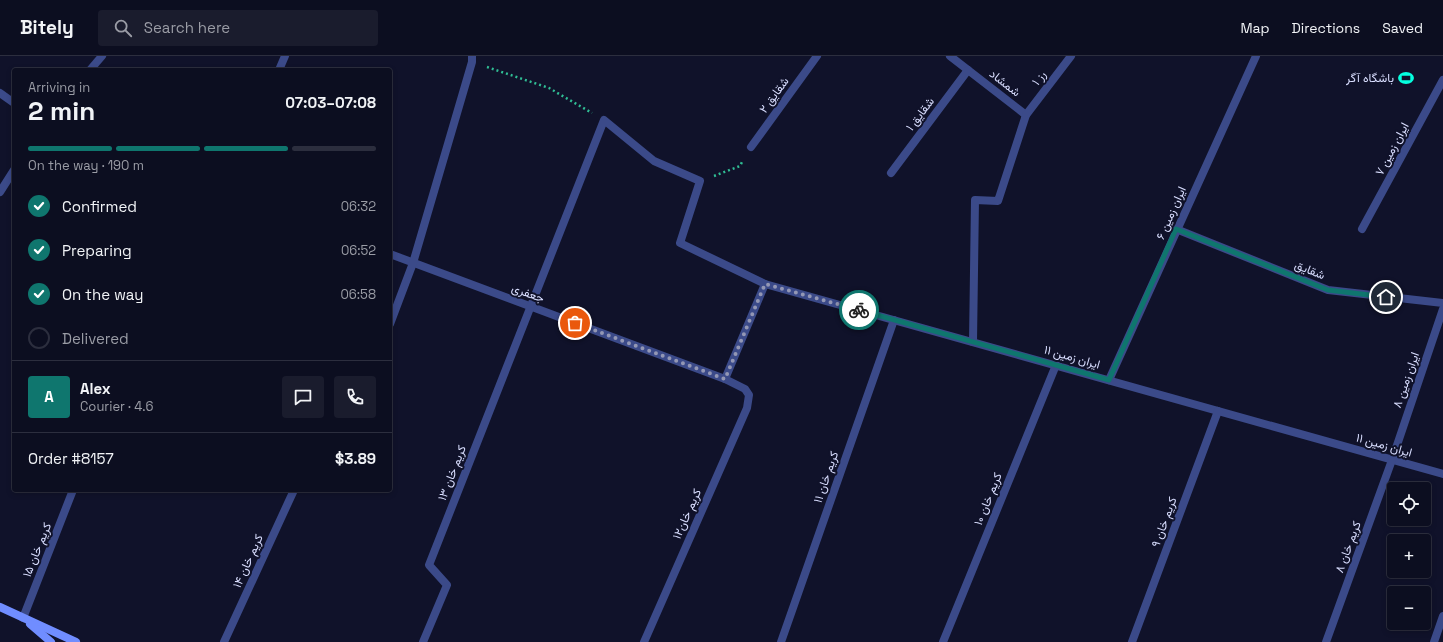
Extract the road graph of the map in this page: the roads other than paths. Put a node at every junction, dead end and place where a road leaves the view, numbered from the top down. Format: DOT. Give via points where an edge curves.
graph roads {
  1 [pos="102,56"];
  2 [pos="285,56"];
  3 [pos="817,56"];
  4 [pos="950,56"];
  5 [pos="1071,56"];
  6 [pos="1256,56"];
  7 [pos="472,59"];
  8 [pos="92,68"];
  9 [pos="280,68"];
  10 [pos="968,70"];
  11 [pos="1443,80"];
  12 [pos="0,93"];
  13 [pos="12,102"];
  14 [pos="1026,115"];
  15 [pos="751,147"];
  16 [pos="12,173"];
  17 [pos="891,173"];
  18 [pos="0,192"];
  19 [pos="1176,229"];
  20 [pos="1362,229"];
  21 [pos="392,255"];
  22 [pos="413,263"];
  23 [pos="765,284"];
  24 [pos="1443,303"];
  25 [pos="530,306"];
  26 [pos="1443,309"];
  27 [pos="392,319"];
  28 [pos="894,320"];
  29 [pos="973,342"];
  30 [pos="1056,365"];
  31 [pos="725,379"];
  32 [pos="1109,380"];
  33 [pos="748,395"];
  34 [pos="1218,411"];
  35 [pos="1392,460"];
  36 [pos="1443,474"];
  37 [pos="72,492"];
  38 [pos="292,492"];
  39 [pos="0,607"];
  40 [pos="1443,616"];
  41 [pos="23,618"];
  42 [pos="51,642"];
  43 [pos="76,642"];
  44 [pos="224,642"];
  45 [pos="423,642"];
  46 [pos="644,642"];
  47 [pos="781,642"];
  48 [pos="943,642"];
  49 [pos="1132,642"];
  50 [pos="1326,642"];
  51 [pos="1434,642"];
  1 -- 8 [label="street"];
  2 -- 9 [label="street"];
  3 -- 15 [label="street, شقایق ۲"];
  4 -- 10 [label="street, شمشاد"];
  5 -- 14 [label="street, رز ۱"];
  6 -- 19 [label="street, ایران زمین ۶"];
  7 -- 22 [label="street"];
  10 -- 14 [label="street, شمشاد"];
  10 -- 17 [label="street, شقایق ۱"];
  11 -- 20 [label="street, ایران زمین ۷"];
  12 -- 13 [label="street"];
  14 -- 29 [label="street, رز ۱" via="998,201 975,200"];
  16 -- 18 [label="street"];
  19 -- 24 [label="street, شقایق" via="1328,290"];
  19 -- 32 [label="street, ایران زمین ۶"];
  21 -- 22 [label="street, جعفری"];
  22 -- 25 [label="street, جعفری"];
  22 -- 27 [label="street"];
  23 -- 25 [label="street, ایران زمین ۱۱" via="680,243 700,181 654,161 604,120"];
  23 -- 28 [label="street, ایران زمین ۱۱"];
  23 -- 31 [label="street"];
  25 -- 31 [label="street, جعفری"];
  25 -- 45 [label="street, کریم خان ۱۳" via="429,565 448,585"];
  26 -- 35 [label="street, ایران زمین ۸"];
  28 -- 29 [label="street, ایران زمین ۱۱"];
  28 -- 47 [label="street, کریم خان ۱۱"];
  29 -- 30 [label="street, ایران زمین ۱۱"];
  30 -- 32 [label="street, ایران زمین ۱۱"];
  30 -- 48 [label="street, کریم خان ۱۰"];
  31 -- 33 [label="street, جعفری" via="745,389"];
  32 -- 34 [label="street, ایران زمین ۱۱"];
  33 -- 46 [label="street, کریم خان۱۲" via="747,408"];
  34 -- 35 [label="street, ایران زمین ۱۱"];
  34 -- 49 [label="street, کریم خان ۹"];
  35 -- 36 [label="street, ایران زمین ۱۱"];
  35 -- 50 [label="street, کریم خان ۸"];
  37 -- 41 [label="street, کریم خان ۱۵"];
  38 -- 44 [label="street, کریم خان ۱۴"];
  39 -- 41 [label="main road"];
  40 -- 51 [label="street"];
  41 -- 42 [label="main road"];
  41 -- 43 [label="main road"];
}
